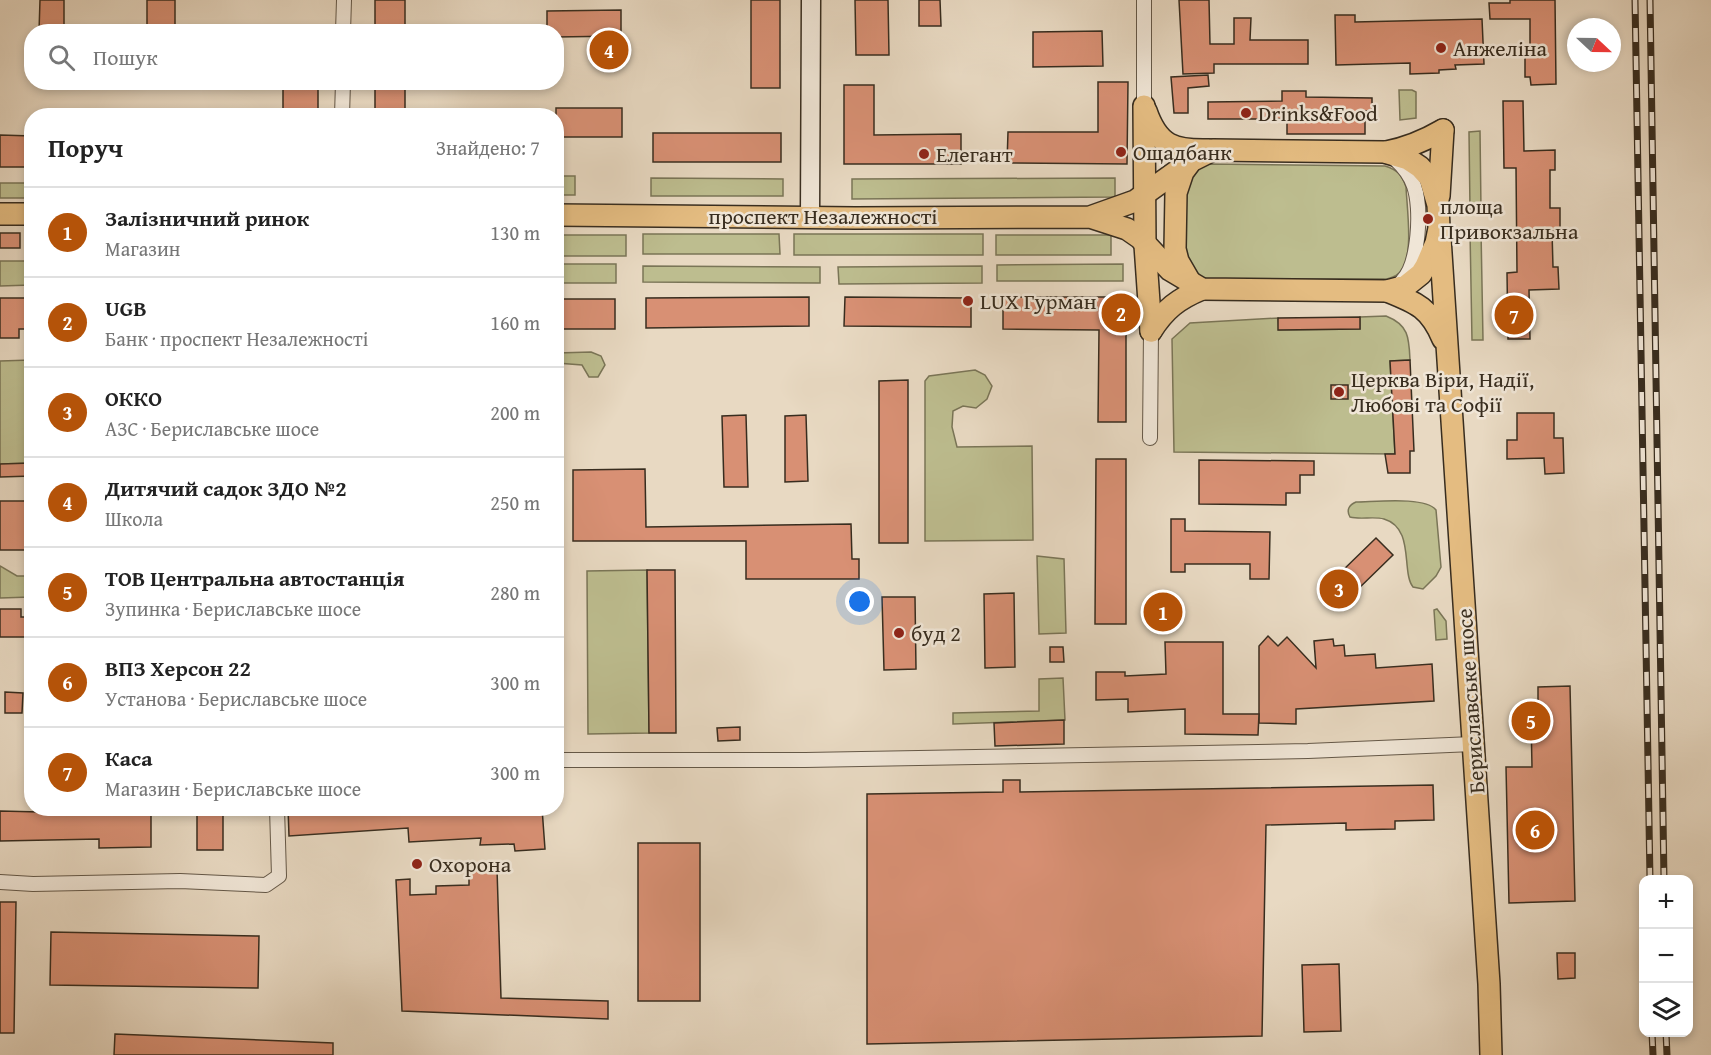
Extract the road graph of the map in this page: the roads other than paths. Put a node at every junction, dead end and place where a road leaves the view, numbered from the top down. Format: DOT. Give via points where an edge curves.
graph roads {
  1 [pos="344,0"];
  2 [pos="811,0"];
  3 [pos="1144,0"];
  4 [pos="343,24"];
  5 [pos="343,90"];
  6 [pos="1144,106"];
  7 [pos="342,108"];
  8 [pos="1213,150"];
  9 [pos="1384,152"];
  10 [pos="1186,164"];
  11 [pos="1144,195"];
  12 [pos="1438,206"];
  13 [pos="0,214"];
  14 [pos="24,214"];
  15 [pos="564,215"];
  16 [pos="810,217"];
  17 [pos="1090,217"];
  18 [pos="1439,228"];
  19 [pos="1145,245"];
  20 [pos="1196,286"];
  21 [pos="1387,291"];
  22 [pos="1151,331"];
  23 [pos="1447,347"];
  24 [pos="1150,438"];
  25 [pos="1473,744"];
  26 [pos="564,760"];
  27 [pos="277,816"];
  28 [pos="0,882"];
  29 [pos="1491,1055"];
  1 -- 4 [label="street"];
  2 -- 16 [label="street"];
  3 -- 6 [label="street"];
  5 -- 7 [label="street"];
  6 -- 8 [label="main road" via="1156,136 1166,143 1188,150"];
  6 -- 11 [label="main road"];
  8 -- 9 [label="main road"];
  8 -- 10 [label="main road, проспект Незалежності"];
  9 -- 12 [label="main road" via="1420,167 1430,178"];
  9 -- 12 [label="main road" via="1407,148 1443,130"];
  9 -- 21 [label="street" via="1405,168 1417,200 1414,262 1404,279"];
  10 -- 11 [label="main road, проспект Незалежності"];
  10 -- 20 [label="main road" via="1176,193 1175,238 1178,261"];
  11 -- 17 [label="main road, проспект Незалежності"];
  11 -- 19 [label="main road"];
  12 -- 18 [label="main road, Бериславське шосе"];
  13 -- 14 [label="main road"];
  15 -- 16 [label="main road, проспект Незалежності"];
  16 -- 17 [label="main road, проспект Незалежності"];
  17 -- 19 [label="main road, проспект Незалежності" via="1127,229"];
  18 -- 21 [label="main road" via="1432,255 1421,274 1406,286"];
  18 -- 23 [label="main road, Бериславське шосе"];
  19 -- 20 [label="main road, проспект Незалежності" via="1170,270"];
  19 -- 22 [label="main road"];
  20 -- 21 [label="main road"];
  20 -- 22 [label="main road"];
  21 -- 23 [label="main road, Бериславське шосе" via="1429,313"];
  22 -- 24 [label="street"];
  23 -- 25 [label="main road, Бериславське шосе"];
  25 -- 26 [label="street" via="1308,751"];
  25 -- 29 [label="main road, Бериславське шосе" via="1490,984"];
  27 -- 28 [label="street" via="279,876 266,885 180,881"];
}
